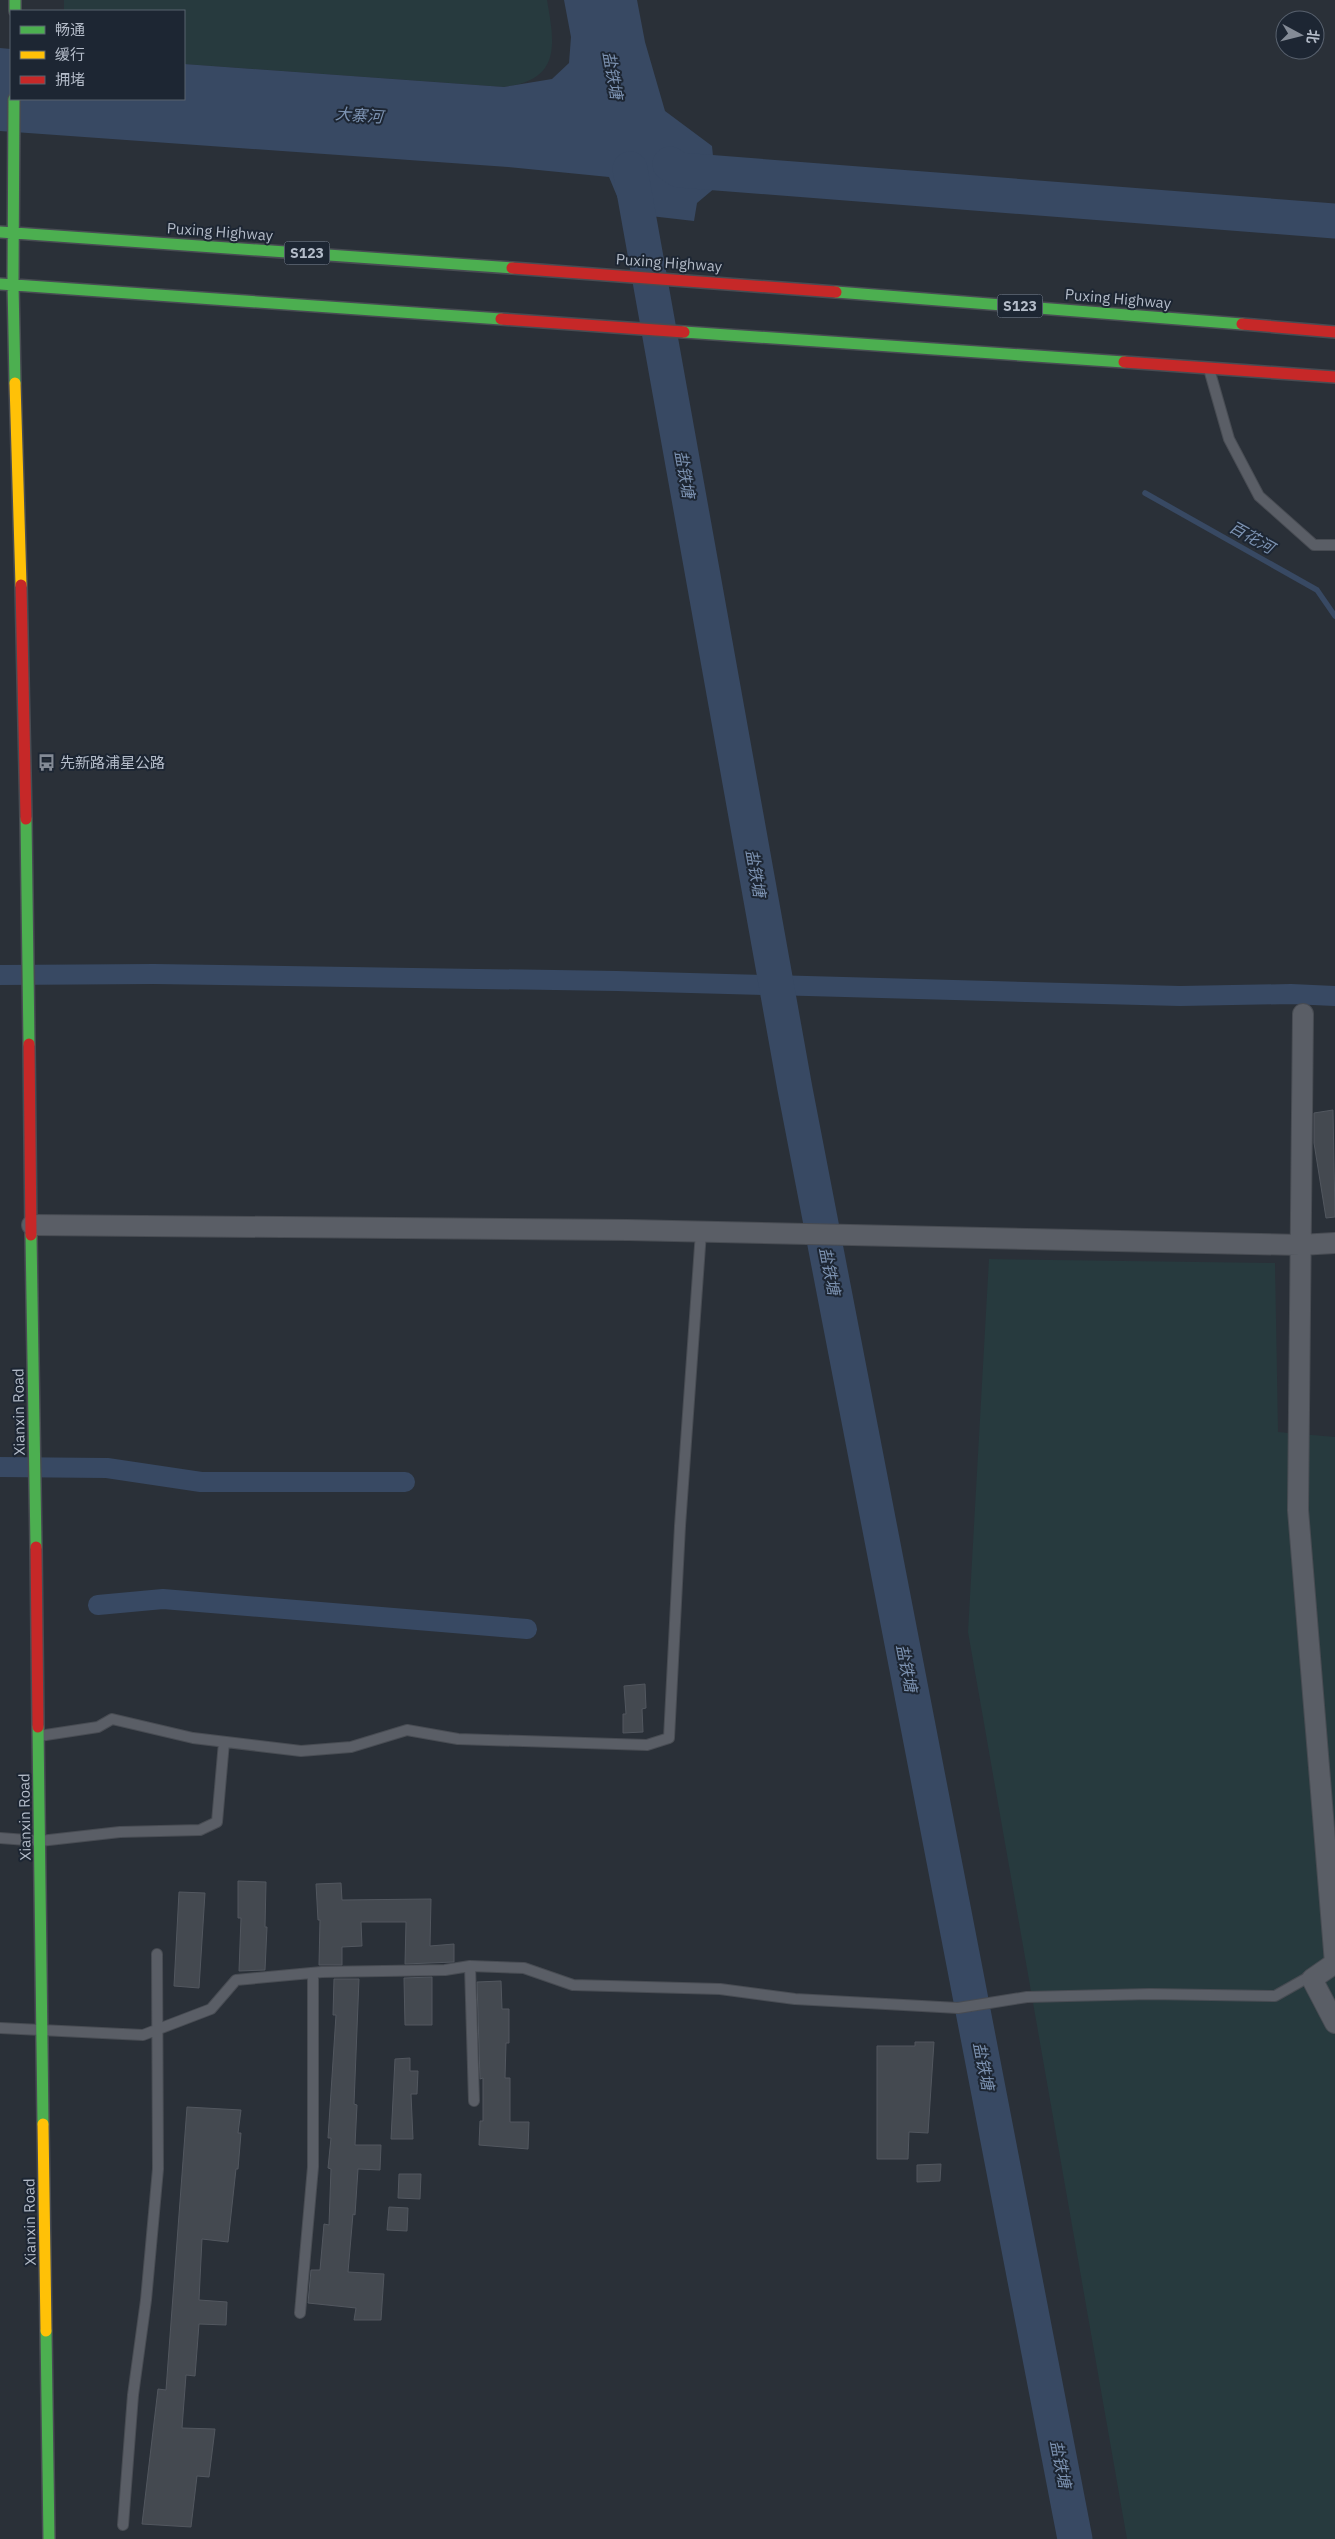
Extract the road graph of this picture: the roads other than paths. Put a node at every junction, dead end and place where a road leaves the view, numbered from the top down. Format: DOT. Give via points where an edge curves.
graph roads {
  1 [pos="14,100"];
  2 [pos="0,232"];
  3 [pos="14,233"];
  4 [pos="0,284"];
  5 [pos="13,284"];
  6 [pos="1335,332"];
  7 [pos="1209,368"];
  8 [pos="1335,377"];
  9 [pos="1335,545"];
  10 [pos="1303,1014"];
  11 [pos="32,1225"];
  12 [pos="701,1232"];
  13 [pos="1335,1243"];
  14 [pos="1300,1245"];
  15 [pos="38,1736"];
  16 [pos="224,1742"];
  17 [pos="0,1838"];
  18 [pos="40,1841"];
  19 [pos="157,1954"];
  20 [pos="1335,1963"];
  21 [pos="470,1966"];
  22 [pos="313,1973"];
  23 [pos="1335,2023"];
  24 [pos="0,2028"];
  25 [pos="158,2029"];
  26 [pos="42,2031"];
  27 [pos="474,2101"];
  28 [pos="300,2313"];
  29 [pos="123,2525"];
  30 [pos="49,2539"];
  1 -- 3 [label="main road, Xianxin Road"];
  2 -- 3 [label="main road, Puxing Highway / S123"];
  3 -- 5 [label="main road, Xianxin Road"];
  3 -- 6 [label="main road, Puxing Highway / S123" via="613,274"];
  4 -- 5 [label="main road"];
  5 -- 7 [label="main road"];
  5 -- 11 [label="main road, Xianxin Road"];
  7 -- 8 [label="main road"];
  7 -- 9 [label="lane" via="1229,439 1259,496 1314,545"];
  10 -- 14 [label="street"];
  11 -- 12 [label="street"];
  11 -- 15 [label="main road, Xianxin Road"];
  12 -- 14 [label="street"];
  12 -- 16 [label="lane" via="669,1738 647,1745 458,1739 407,1730 351,1747 301,1751"];
  13 -- 14 [label="street"];
  14 -- 20 [label="street" via="1298,1510"];
  15 -- 16 [label="lane" via="98,1727 112,1719 192,1738"];
  15 -- 18 [label="main road, Xianxin Road"];
  16 -- 18 [label="lane" via="217,1822 200,1830 120,1832"];
  17 -- 18 [label="lane"];
  18 -- 26 [label="main road, Xianxin Road"];
  19 -- 25 [label="lane"];
  20 -- 21 [label="lane" via="1276,1996 1150,1994 1027,1997 958,2008 795,1999 720,1989 573,1984 524,1968"];
  20 -- 23 [label="street" via="1312,1980"];
  21 -- 22 [label="lane" via="445,1970"];
  21 -- 27 [label="lane"];
  22 -- 25 [label="lane" via="236,1980 211,2009"];
  22 -- 28 [label="lane" via="313,2167"];
  24 -- 26 [label="lane"];
  25 -- 26 [label="lane" via="143,2035"];
  25 -- 29 [label="lane" via="158,2168 146,2300 133,2395"];
  26 -- 30 [label="main road, Xianxin Road"];
}
